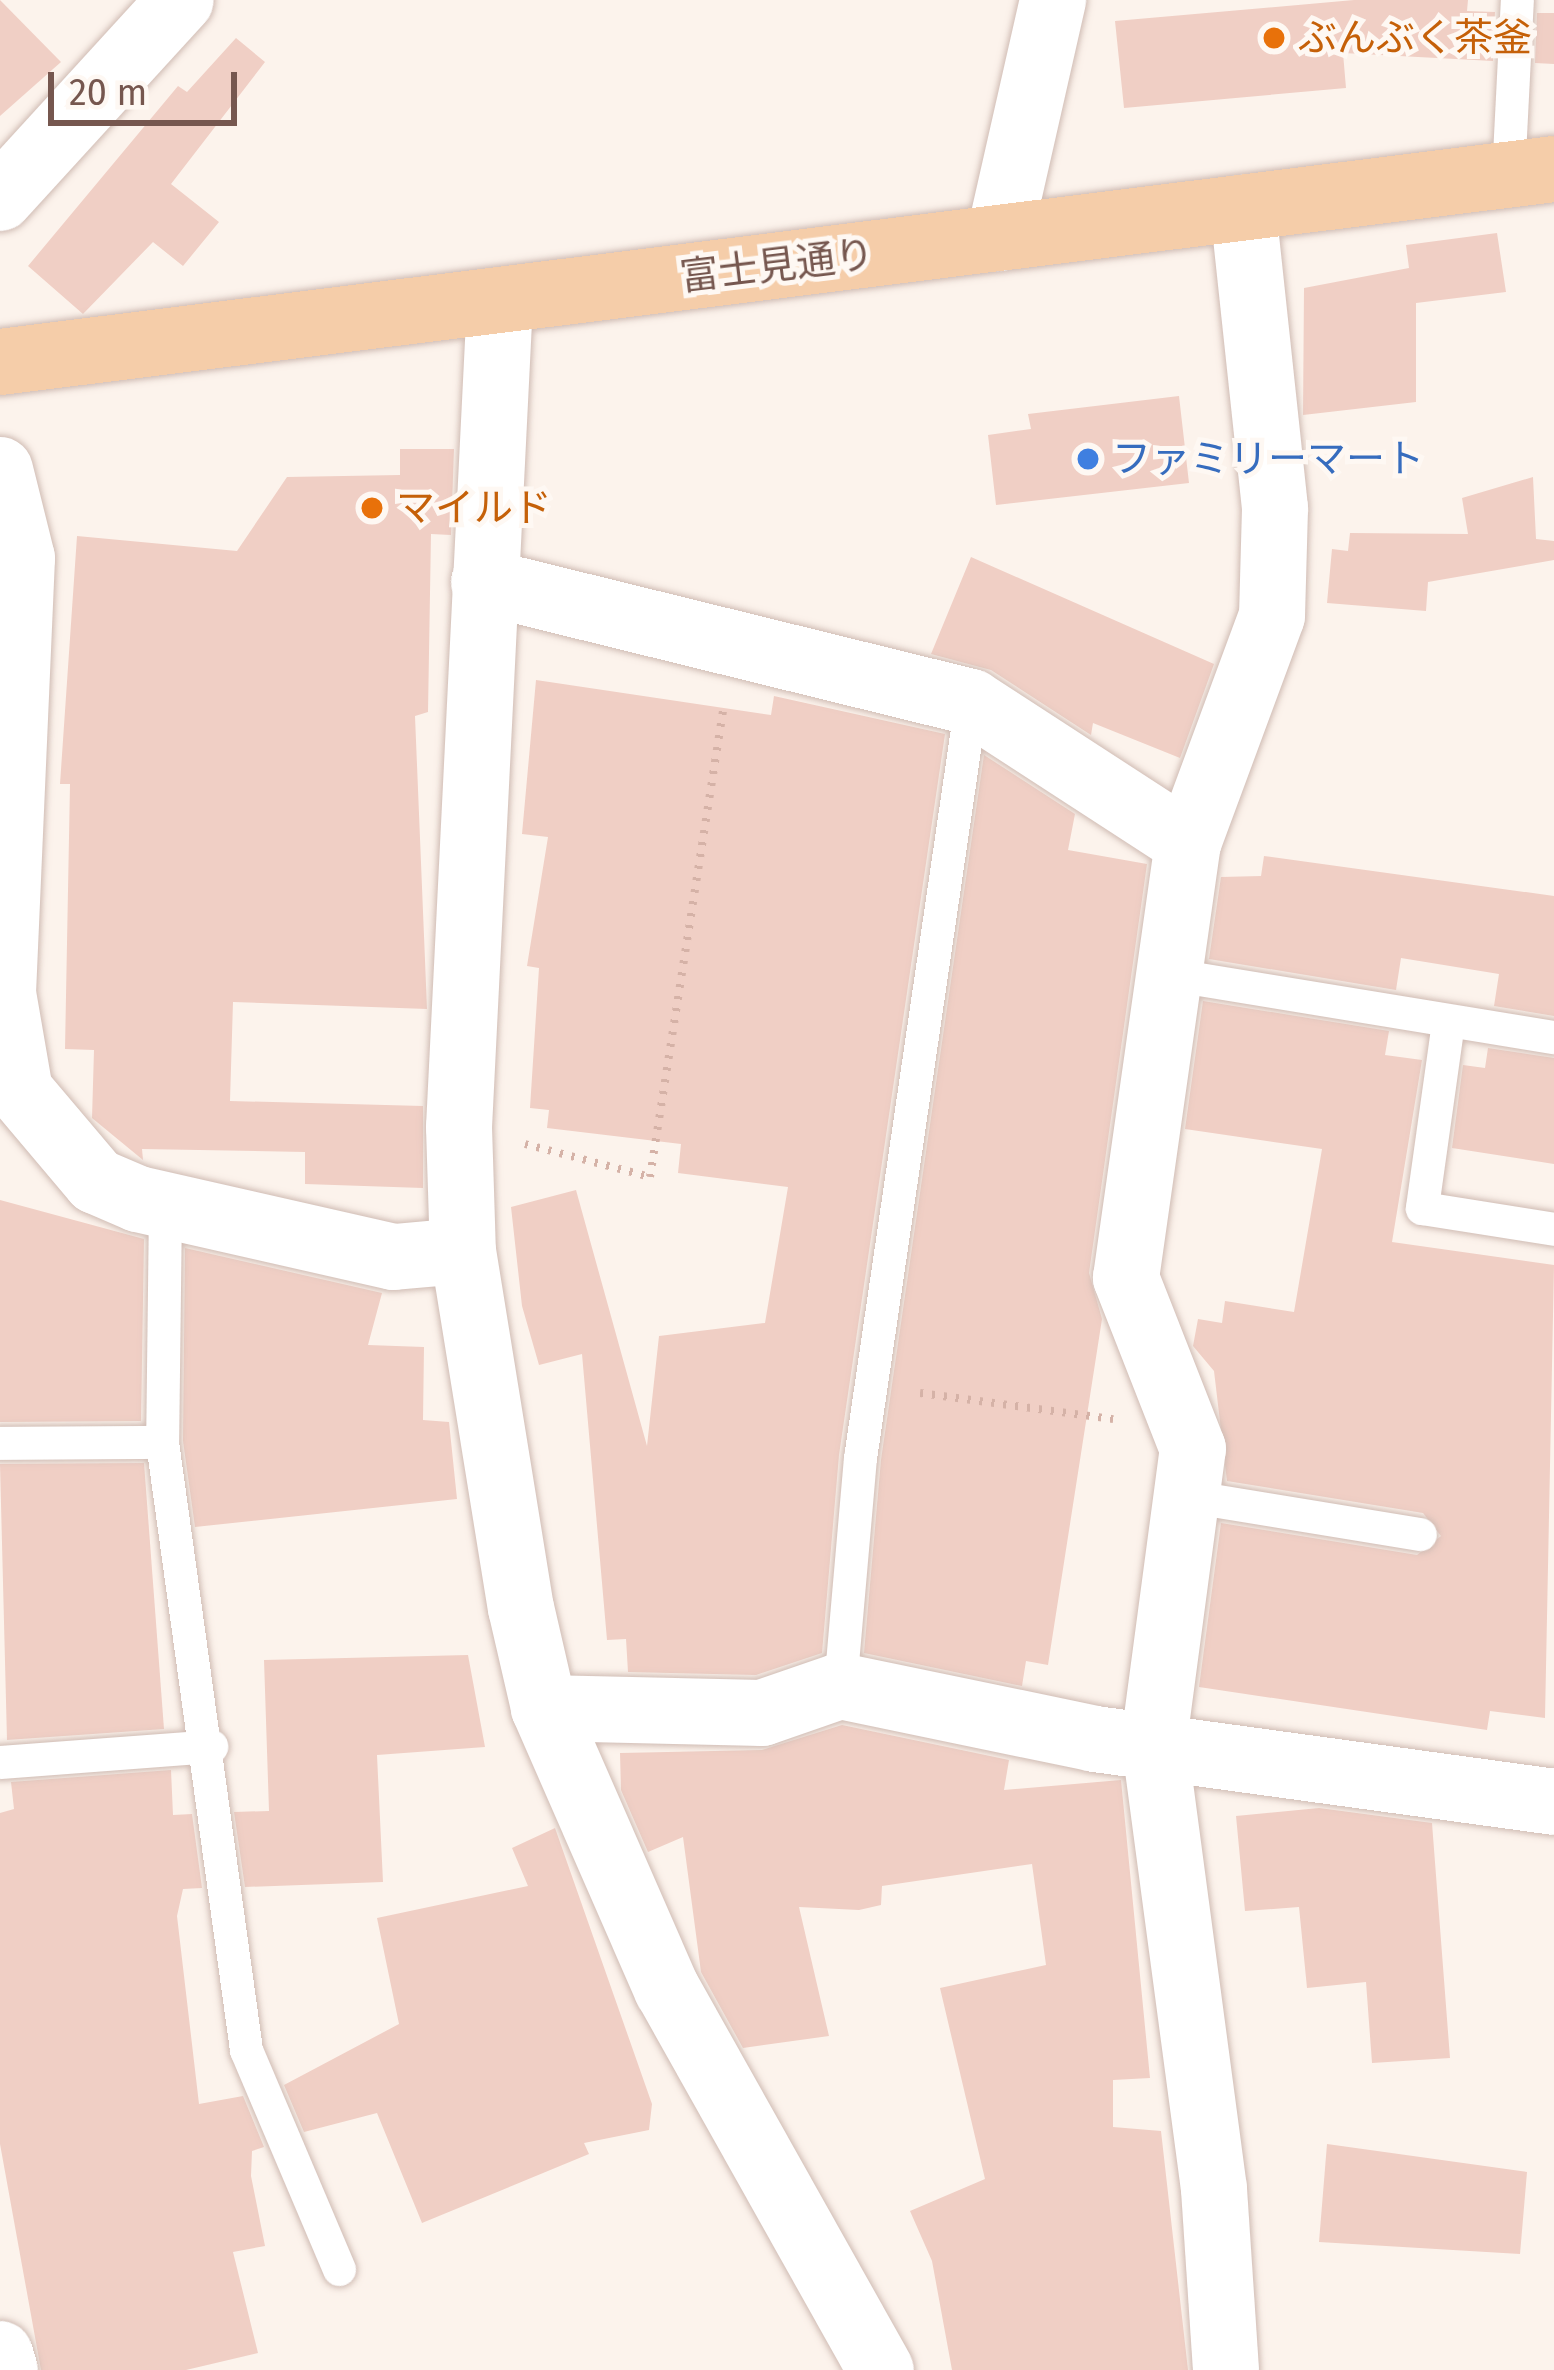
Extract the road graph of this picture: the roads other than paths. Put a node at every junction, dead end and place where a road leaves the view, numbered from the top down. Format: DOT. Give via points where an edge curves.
graph roads {
  1 [pos="181,0"];
  2 [pos="1053,0"];
  3 [pos="1517,0"];
  4 [pos="1531,172"];
  5 [pos="0,198"];
  6 [pos="1243,208"];
  7 [pos="999,238"];
  8 [pos="500,301"];
  9 [pos="0,362"];
  10 [pos="0,470"];
  11 [pos="484,582"];
  12 [pos="971,702"];
  13 [pos="1188,843"];
  14 [pos="1168,974"];
  15 [pos="1448,1022"];
  16 [pos="1554,1037"];
  17 [pos="165,1207"];
  18 [pos="1554,1229"];
  19 [pos="463,1251"];
  20 [pos="162,1442"];
  21 [pos="0,1443"];
  22 [pos="1187,1496"];
  23 [pos="1420,1534"];
  24 [pos="840,1686"];
  25 [pos="544,1708"];
  26 [pos="1154,1740"];
  27 [pos="211,1746"];
  28 [pos="0,1762"];
  29 [pos="1554,1802"];
  30 [pos="339,2269"];
  31 [pos="0,2354"];
  32 [pos="5,2370"];
  33 [pos="880,2370"];
  34 [pos="1226,2370"];
  1 -- 5 [label="street"];
  2 -- 7 [label="street"];
  3 -- 4 [label="lane"];
  4 -- 6 [label="main road, 富士見通り"];
  6 -- 7 [label="main road, 富士見通り"];
  6 -- 13 [label="street" via="1275,508 1272,616"];
  7 -- 8 [label="main road, 富士見通り"];
  8 -- 9 [label="main road, 富士見通り"];
  8 -- 11 [label="street"];
  10 -- 17 [label="street" via="22,558 2,993 20,1091 96,1181"];
  11 -- 12 [label="street"];
  11 -- 19 [label="street" via="460,1127"];
  12 -- 13 [label="street"];
  12 -- 24 [label="lane" via="871,1387"];
  13 -- 14 [label="street"];
  14 -- 15 [label="lane"];
  14 -- 22 [label="street" via="1126,1278 1185,1429"];
  15 -- 16 [label="lane"];
  15 -- 18 [label="lane" via="1421,1208"];
  17 -- 19 [label="street" via="394,1257"];
  17 -- 20 [label="lane"];
  19 -- 25 [label="street"];
  20 -- 21 [label="lane"];
  20 -- 27 [label="lane"];
  22 -- 23 [label="lane"];
  22 -- 26 [label="street"];
  24 -- 25 [label="street" via="762,1713"];
  24 -- 26 [label="street" via="1095,1739"];
  25 -- 33 [label="street" via="667,1989"];
  26 -- 29 [label="street"];
  26 -- 34 [label="street" via="1214,2189"];
  27 -- 28 [label="lane"];
  27 -- 30 [label="lane" via="246,2050"];
  31 -- 32 [label="street"];
}
